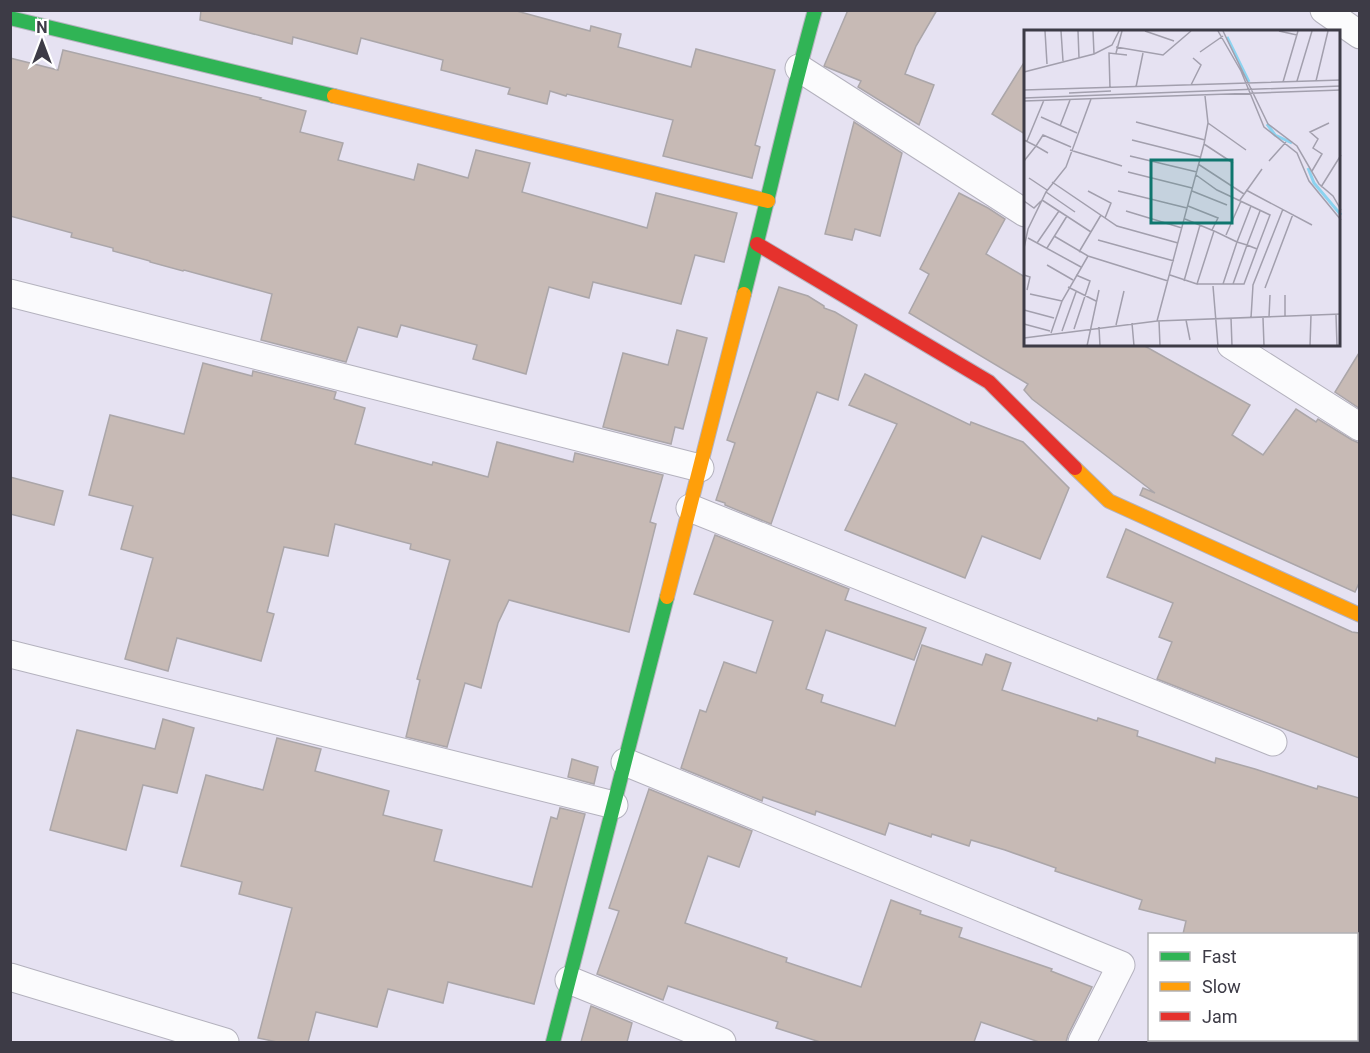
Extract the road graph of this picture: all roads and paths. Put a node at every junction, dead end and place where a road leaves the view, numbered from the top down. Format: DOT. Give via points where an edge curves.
graph roads {
  1 [pos="815,10"];
  2 [pos="1324,10"];
  3 [pos="10,18"];
  4 [pos="1359,34"];
  5 [pos="799,68"];
  6 [pos="768,201"];
  7 [pos="1024,212"];
  8 [pos="757,244"];
  9 [pos="10,293"];
  10 [pos="1233,346"];
  11 [pos="1359,427"];
  12 [pos="700,468"];
  13 [pos="690,508"];
  14 [pos="1359,615"];
  15 [pos="10,654"];
  16 [pos="1273,742"];
  17 [pos="625,762"];
  18 [pos="614,805"];
  19 [pos="10,977"];
  20 [pos="569,980"];
  21 [pos="225,1042"];
  22 [pos="553,1042"];
  23 [pos="722,1042"];
  24 [pos="1083,1042"];
  1 -- 5 [label="street"];
  2 -- 4 [label="street"];
  3 -- 6 [label="street"];
  5 -- 6 [label="street"];
  5 -- 7 [label="street"];
  6 -- 8 [label="street"];
  8 -- 12 [label="street"];
  8 -- 14 [label="street" via="989,382 1108,501"];
  9 -- 12 [label="street"];
  10 -- 11 [label="street"];
  12 -- 13 [label="street"];
  13 -- 16 [label="street"];
  13 -- 17 [label="street"];
  15 -- 18 [label="street"];
  17 -- 18 [label="street"];
  17 -- 24 [label="street" via="1121,964"];
  18 -- 20 [label="street"];
  19 -- 21 [label="street"];
  20 -- 22 [label="street"];
  20 -- 23 [label="street"];
}
